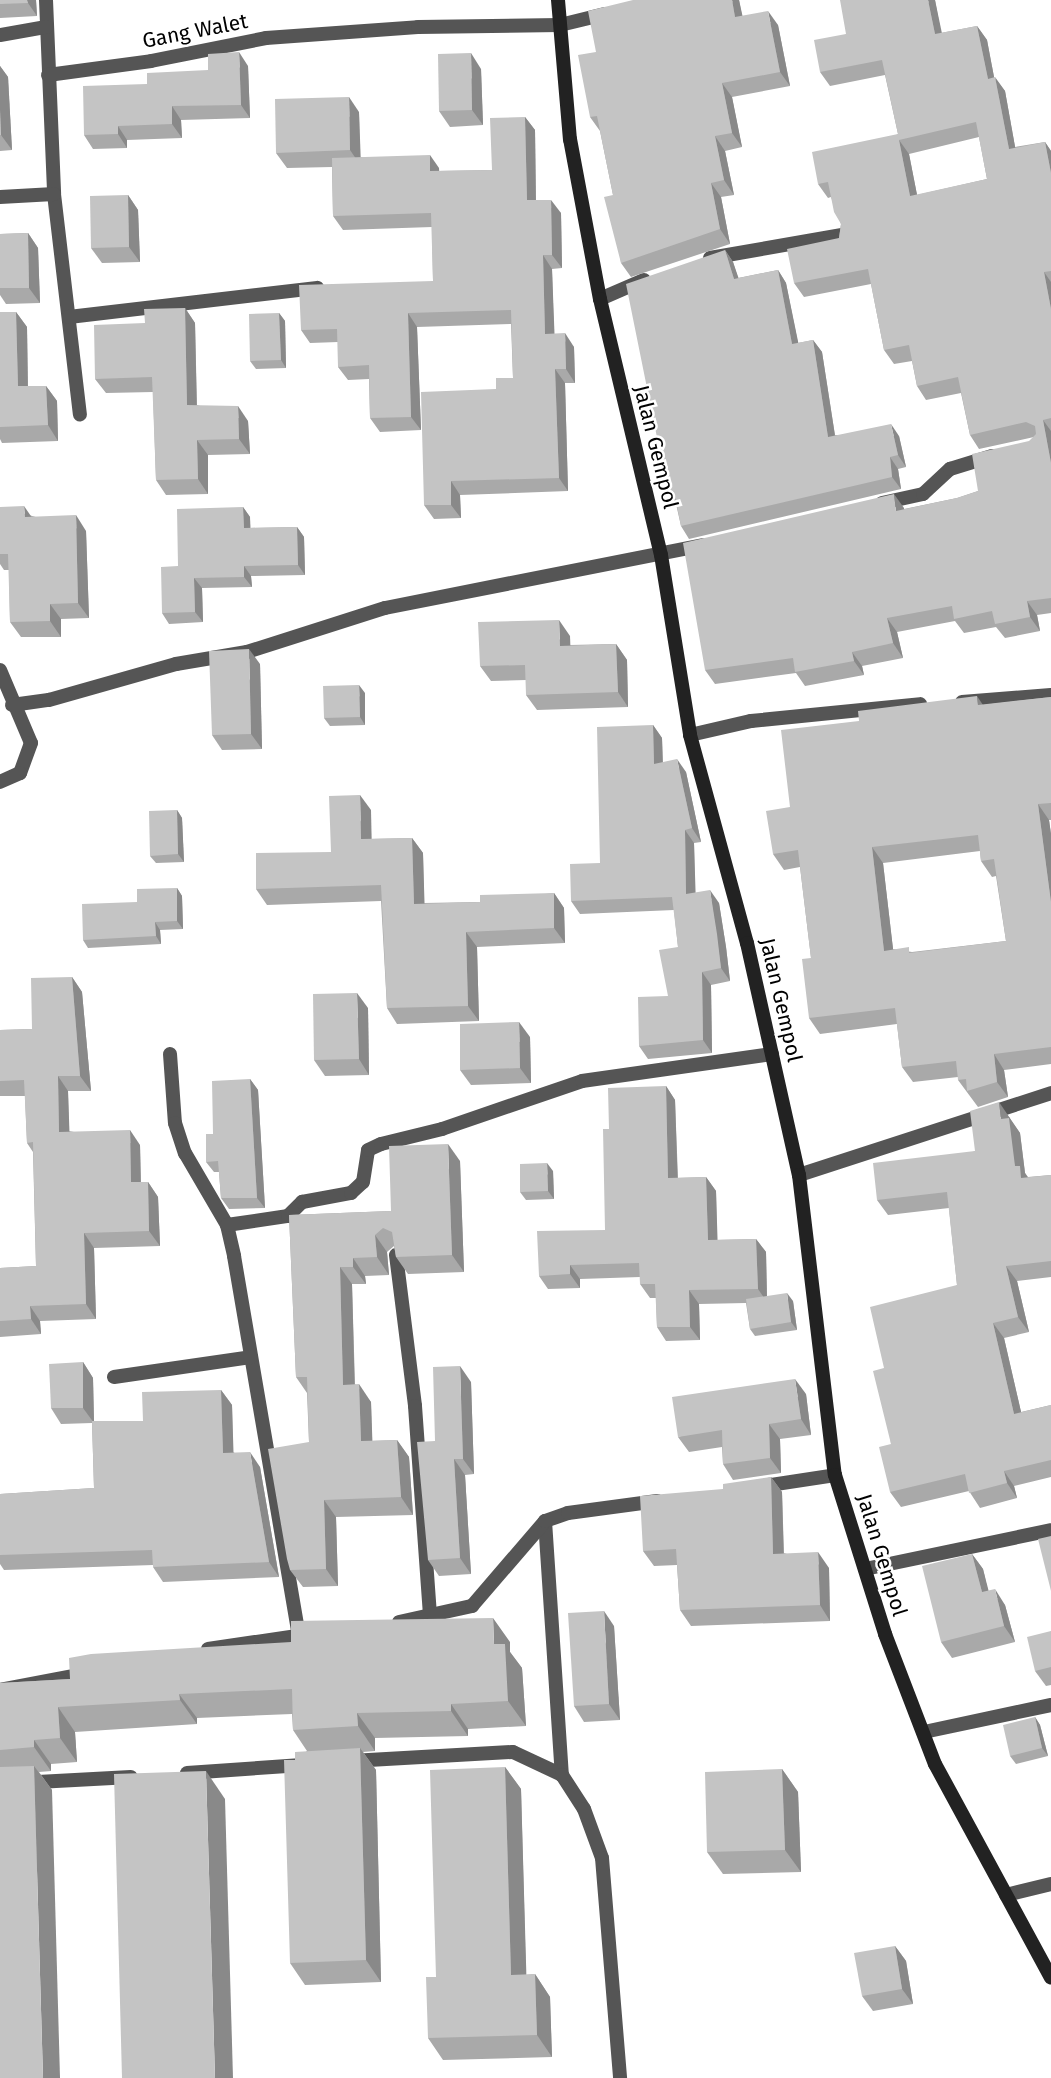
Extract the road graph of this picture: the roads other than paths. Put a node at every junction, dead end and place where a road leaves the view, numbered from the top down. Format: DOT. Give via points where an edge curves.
graph roads {
  1 [pos="46,0"];
  2 [pos="558,0"];
  3 [pos="623,9"];
  4 [pos="560,25"];
  5 [pos="46,27"];
  6 [pos="0,35"];
  7 [pos="48,75"];
  8 [pos="54,194"];
  9 [pos="0,197"];
  10 [pos="842,235"];
  11 [pos="695,263"];
  12 [pos="658,274"];
  13 [pos="335,285"];
  14 [pos="600,299"];
  15 [pos="69,317"];
  16 [pos="80,414"];
  17 [pos="1013,451"];
  18 [pos="870,506"];
  19 [pos="713,543"];
  20 [pos="661,555"];
  21 [pos="0,670"];
  22 [pos="1051,695"];
  23 [pos="12,705"];
  24 [pos="691,735"];
  25 [pos="0,782"];
  26 [pos="170,1054"];
  27 [pos="772,1054"];
  28 [pos="1051,1093"];
  29 [pos="799,1175"];
  30 [pos="227,1225"];
  31 [pos="396,1255"];
  32 [pos="251,1357"];
  33 [pos="114,1377"];
  34 [pos="835,1475"];
  35 [pos="741,1489"];
  36 [pos="675,1498"];
  37 [pos="545,1521"];
  38 [pos="1051,1530"];
  39 [pos="865,1569"];
  40 [pos="430,1617"];
  41 [pos="378,1624"];
  42 [pos="325,1631"];
  43 [pos="299,1635"];
  44 [pos="189,1653"];
  45 [pos="111,1668"];
  46 [pos="0,1688"];
  47 [pos="1051,1705"];
  48 [pos="924,1732"];
  49 [pos="177,1773"];
  50 [pos="562,1774"];
  51 [pos="149,1775"];
  52 [pos="0,1784"];
  53 [pos="1051,1884"];
  54 [pos="1006,1895"];
  55 [pos="1051,1978"];
  56 [pos="620,2078"];
  1 -- 5 [label="street"];
  2 -- 4 [label="main road, Jalan Gempol"];
  3 -- 4 [label="street, Gang Walet"];
  4 -- 7 [label="street, Gang Walet" via="418,27 266,38"];
  4 -- 14 [label="main road, Jalan Gempol" via="570,139"];
  5 -- 6 [label="street"];
  5 -- 7 [label="street"];
  7 -- 8 [label="street"];
  8 -- 9 [label="street"];
  8 -- 15 [label="street"];
  10 -- 11 [label="street"];
  12 -- 14 [label="street"];
  13 -- 15 [label="street"];
  14 -- 20 [label="main road, Jalan Gempol"];
  15 -- 16 [label="street"];
  17 -- 18 [label="street" via="965,462 923,494"];
  19 -- 20 [label="street"];
  20 -- 23 [label="street" via="385,608 247,652 176,664 49,700"];
  20 -- 24 [label="main road, Jalan Gempol"];
  21 -- 23 [label="street"];
  22 -- 24 [label="street" via="751,721"];
  23 -- 25 [label="street" via="31,743 20,773"];
  24 -- 27 [label="main road, Jalan Gempol"];
  26 -- 30 [label="street" via="176,1123 185,1153"];
  27 -- 29 [label="main road, Jalan Gempol"];
  27 -- 30 [label="street" via="582,1081 442,1129 381,1144 368,1150 363,1182 351,1194 302,1202 288,1216"];
  28 -- 29 [label="street"];
  29 -- 34 [label="main road, Jalan Gempol"];
  30 -- 32 [label="street"];
  31 -- 40 [label="street" via="415,1406"];
  32 -- 33 [label="street"];
  32 -- 43 [label="street"];
  34 -- 35 [label="street"];
  34 -- 39 [label="main road, Jalan Gempol"];
  36 -- 37 [label="street" via="568,1513"];
  37 -- 40 [label="street" via="472,1606"];
  37 -- 50 [label="street"];
  38 -- 39 [label="street"];
  39 -- 48 [label="main road, Jalan Gempol"];
  40 -- 41 [label="street"];
  42 -- 43 [label="street"];
  43 -- 44 [label="street"];
  45 -- 46 [label="street"];
  47 -- 48 [label="street"];
  48 -- 54 [label="main road, Jalan Gempol" via="957,1808"];
  49 -- 50 [label="street" via="513,1752"];
  50 -- 56 [label="street" via="584,1809 602,1858"];
  51 -- 52 [label="street"];
  53 -- 54 [label="street"];
  54 -- 55 [label="main road, Jalan Gempol"];
}
